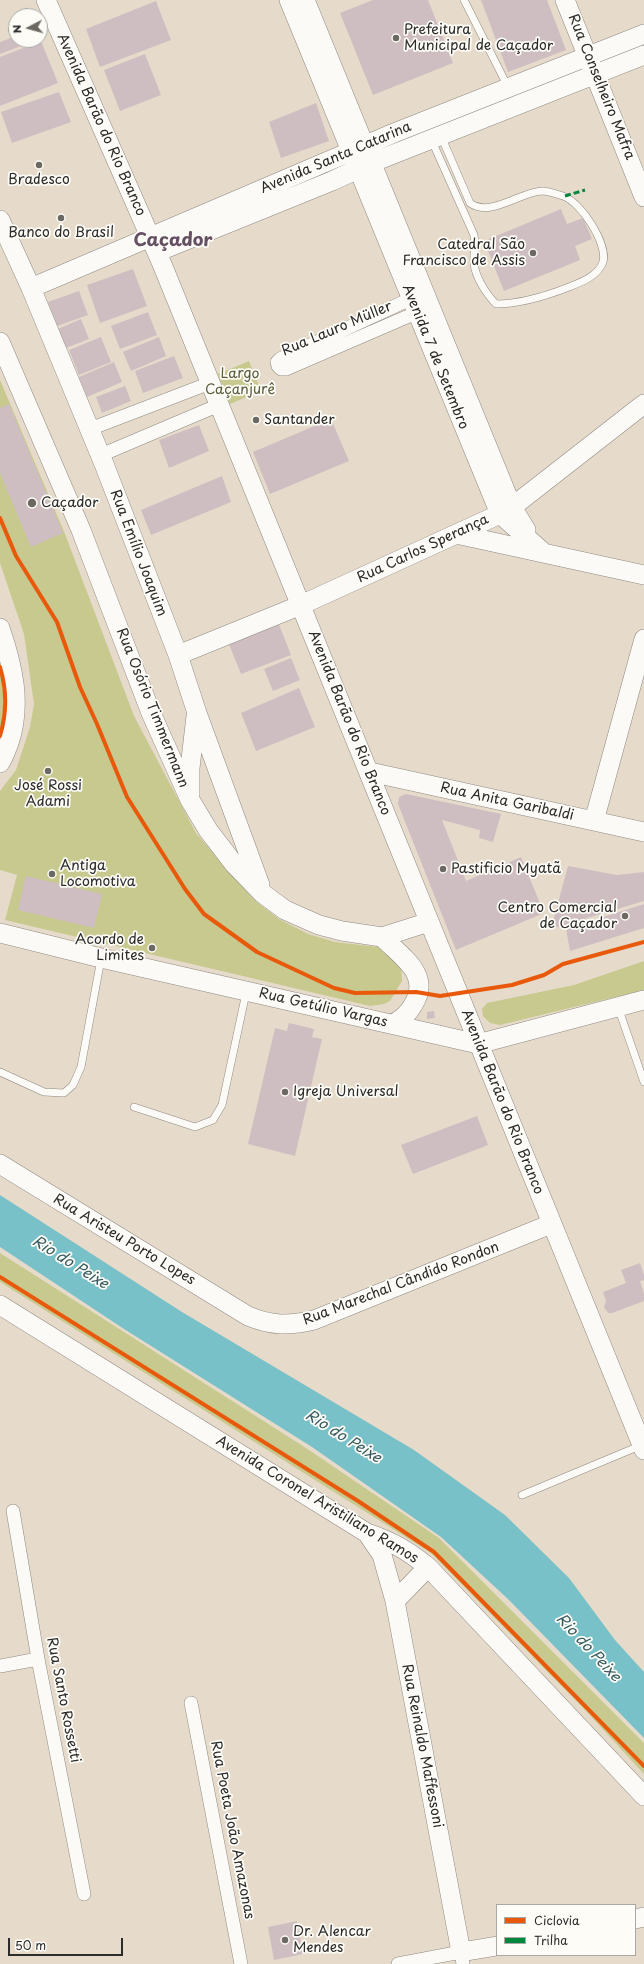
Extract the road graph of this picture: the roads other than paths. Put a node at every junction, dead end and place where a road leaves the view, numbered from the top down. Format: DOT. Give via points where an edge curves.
graph roads {
  1 [pos="46,0"];
  2 [pos="289,0"];
  3 [pos="304,0"];
  4 [pos="464,0"];
  5 [pos="565,0"];
  6 [pos="307,25"];
  7 [pos="644,34"];
  8 [pos="644,55"];
  9 [pos="592,65"];
  10 [pos="513,97"];
  11 [pos="432,129"];
  12 [pos="357,149"];
  13 [pos="365,166"];
  14 [pos="459,180"];
  15 [pos="451,183"];
  16 [pos="644,197"];
  17 [pos="248,205"];
  18 [pos="0,220"];
  19 [pos="153,244"];
  20 [pos="31,288"];
  21 [pos="421,303"];
  22 [pos="0,342"];
  23 [pos="210,383"];
  24 [pos="644,404"];
  25 [pos="219,405"];
  26 [pos="90,429"];
  27 [pos="101,455"];
  28 [pos="506,510"];
  29 [pos="456,534"];
  30 [pos="543,552"];
  31 [pos="644,575"];
  32 [pos="301,605"];
  33 [pos="0,628"];
  34 [pos="644,639"];
  35 [pos="178,655"];
  36 [pos="197,713"];
  37 [pos="0,762"];
  38 [pos="370,772"];
  39 [pos="190,800"];
  40 [pos="594,821"];
  41 [pos="644,832"];
  42 [pos="262,893"];
  43 [pos="429,922"];
  44 [pos="0,933"];
  45 [pos="382,937"];
  46 [pos="101,958"];
  47 [pos="246,991"];
  48 [pos="644,1000"];
  49 [pos="618,1007"];
  50 [pos="393,1024"];
  51 [pos="478,1044"];
  52 [pos="0,1072"];
  53 [pos="644,1082"];
  54 [pos="134,1107"];
  55 [pos="0,1164"];
  56 [pos="551,1224"];
  57 [pos="0,1306"];
  58 [pos="248,1316"];
  59 [pos="643,1447"];
  60 [pos="522,1495"];
  61 [pos="12,1511"];
  62 [pos="367,1533"];
  63 [pos="428,1567"];
  64 [pos="395,1601"];
  65 [pos="38,1660"];
  66 [pos="0,1666"];
  67 [pos="191,1703"];
  68 [pos="644,1796"];
  69 [pos="84,1894"];
  70 [pos="496,1946"];
  71 [pos="462,1958"];
  72 [pos="241,1964"];
  73 [pos="398,1964"];
  1 -- 19 [label="main road, Avenida Barão do Rio Branco"];
  2 -- 6 [label="main road, Avenida 7 de Setembro"];
  3 -- 6 [label="main road, Avenida 7 de Setembro"];
  4 -- 10 [label="lane"];
  5 -- 9 [label="main road, Rua Conselheiro Mafra"];
  6 -- 12 [label="main road, Avenida 7 de Setembro"];
  7 -- 9 [label="main road, Avenida Santa Catarina"];
  8 -- 9 [label="main road, Avenida Santa Catarina"];
  9 -- 10 [label="main road, Avenida Santa Catarina"];
  9 -- 16 [label="main road, Rua Conselheiro Mafra"];
  10 -- 11 [label="main road, Avenida Santa Catarina"];
  11 -- 12 [label="main road, Avenida Santa Catarina"];
  11 -- 13 [label="main road, Avenida Santa Catarina"];
  11 -- 14 [label="lane"];
  11 -- 15 [label="lane"];
  12 -- 13 [label="main road, Avenida 7 de Setembro"];
  12 -- 17 [label="main road, Avenida Santa Catarina"];
  13 -- 17 [label="main road, Avenida Santa Catarina"];
  13 -- 21 [label="main road, Avenida 7 de Setembro"];
  14 -- 15 [label="lane"];
  14 -- 15 [label="lane" via="470,203 476,208 495,206 542,191 565,196 585,213 604,248 603,262 597,273 560,290 514,304 496,304 486,293 474,264 474,235"];
  17 -- 19 [label="main road, Avenida Santa Catarina"];
  18 -- 20 [label="main road, Rua Emílio Joaquim"];
  19 -- 20 [label="main road, Avenida Santa Catarina"];
  19 -- 23 [label="main road, Avenida Barão do Rio Branco"];
  20 -- 26 [label="main road, Rua Emílio Joaquim"];
  21 -- 21 [label="street, Rua Lauro Müller" via="280,359 277,362 278,366 286,369"];
  21 -- 28 [label="main road, Avenida 7 de Setembro"];
  22 -- 39 [label="main road, Rua Osório Timmermann" via="81,530 151,713"];
  23 -- 25 [label="main road, Avenida Barão do Rio Branco"];
  23 -- 26 [label="street"];
  24 -- 28 [label="main road, Rua Carlos Sperança"];
  25 -- 27 [label="street"];
  25 -- 32 [label="main road, Avenida Barão do Rio Branco"];
  26 -- 27 [label="main road, Rua Emílio Joaquim"];
  27 -- 35 [label="main road, Rua Emílio Joaquim"];
  28 -- 29 [label="main road, Rua Carlos Sperança"];
  28 -- 30 [label="main road"];
  29 -- 30 [label="main road"];
  29 -- 32 [label="main road, Rua Carlos Sperança"];
  30 -- 31 [label="main road"];
  32 -- 35 [label="main road, Rua Carlos Sperança"];
  32 -- 38 [label="main road, Avenida Barão do Rio Branco"];
  33 -- 37 [label="main road" via="14,680 16,705 11,736"];
  34 -- 40 [label="main road"];
  35 -- 36 [label="main road, Rua Emílio Joaquim"];
  36 -- 39 [label="main road" via="190,768"];
  36 -- 42 [label="main road, Rua Emílio Joaquim"];
  38 -- 40 [label="main road, Rua Anita Garibaldi"];
  38 -- 43 [label="main road, Avenida Barão do Rio Branco"];
  39 -- 42 [label="main road, Rua Osório Timmermann" via="208,830 234,864"];
  40 -- 41 [label="main road, Rua Anita Garibaldi"];
  42 -- 45 [label="main road, Rua Osório Timmermann" via="285,910 319,925"];
  43 -- 45 [label="main road, Rua Osório Timmermann"];
  43 -- 51 [label="main road, Avenida Barão do Rio Branco"];
  44 -- 46 [label="main road, Rua Getúlio Vargas"];
  45 -- 50 [label="main road" via="414,968 421,986 418,999 411,1009 404,1018"];
  46 -- 47 [label="main road, Rua Getúlio Vargas"];
  46 -- 52 [label="lane" via="81,1067 73,1085 64,1093 44,1092"];
  47 -- 50 [label="main road, Rua Getúlio Vargas"];
  47 -- 54 [label="lane" via="222,1106 213,1120 195,1127"];
  48 -- 49 [label="main road, Rua Getúlio Vargas"];
  49 -- 51 [label="main road, Rua Getúlio Vargas"];
  49 -- 53 [label="lane"];
  50 -- 51 [label="main road, Rua Getúlio Vargas"];
  51 -- 56 [label="main road, Avenida Barão do Rio Branco"];
  55 -- 58 [label="main road, Rua Aristeu Porto Lopes"];
  56 -- 58 [label="main road, Rua Marechal Cândido Rondon" via="314,1320 277,1326"];
  56 -- 59 [label="main road, Avenida Barão do Rio Branco"];
  57 -- 62 [label="main road, Avenida Coronel Aristiliano Ramos"];
  59 -- 60 [label="lane"];
  61 -- 65 [label="street, Rua Santo Rossetti"];
  62 -- 63 [label="main road, Avenida Coronel Aristiliano Ramos" via="392,1541"];
  62 -- 64 [label="main road, Rua Reinaldo Maffessoni" via="382,1555"];
  63 -- 64 [label="main road"];
  63 -- 68 [label="main road, Avenida Coronel Aristiliano Ramos"];
  64 -- 71 [label="main road, Rua Reinaldo Maffessoni"];
  65 -- 66 [label="street"];
  65 -- 69 [label="street, Rua Santo Rossetti"];
  67 -- 72 [label="street, Rua Poeta João Amazonas"];
  70 -- 71 [label="main road"];
  71 -- 73 [label="street"];
}
